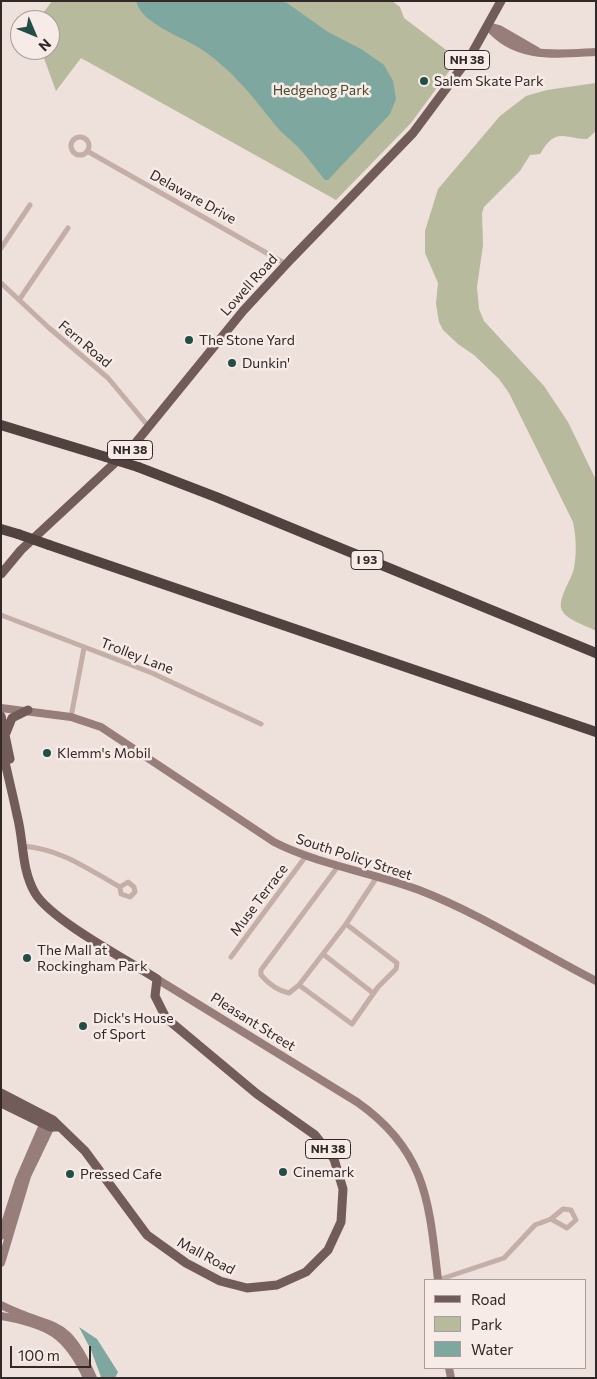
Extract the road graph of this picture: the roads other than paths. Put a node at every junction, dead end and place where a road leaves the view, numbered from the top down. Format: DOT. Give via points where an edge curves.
graph roads {
  1 [pos="501,1"];
  2 [pos="488,26"];
  3 [pos="596,52"];
  4 [pos="87,151"];
  5 [pos="30,205"];
  6 [pos="68,228"];
  7 [pos="1,248"];
  8 [pos="286,264"];
  9 [pos="1,283"];
  10 [pos="19,300"];
  11 [pos="1,425"];
  12 [pos="149,428"];
  13 [pos="1,528"];
  14 [pos="1,574"];
  15 [pos="1,615"];
  16 [pos="84,648"];
  17 [pos="596,653"];
  18 [pos="1,708"];
  19 [pos="28,710"];
  20 [pos="1,716"];
  21 [pos="70,717"];
  22 [pos="261,724"];
  23 [pos="596,732"];
  24 [pos="6,733"];
  25 [pos="1,744"];
  26 [pos="18,815"];
  27 [pos="22,846"];
  28 [pos="306,856"];
  29 [pos="340,865"];
  30 [pos="377,877"];
  31 [pos="120,887"];
  32 [pos="346,924"];
  33 [pos="323,954"];
  34 [pos="231,957"];
  35 [pos="156,979"];
  36 [pos="596,981"];
  37 [pos="299,985"];
  38 [pos="373,993"];
  39 [pos="1,1093"];
  40 [pos="1,1103"];
  41 [pos="50,1123"];
  42 [pos="551,1219"];
  43 [pos="1,1236"];
  44 [pos="1,1263"];
  45 [pos="438,1279"];
  46 [pos="441,1279"];
  47 [pos="1,1305"];
  48 [pos="1,1316"];
  49 [pos="87,1378"];
  50 [pos="93,1378"];
  1 -- 2 [label="main road, Lowell Road / NH 38"];
  2 -- 3 [label="main road" via="541,53"];
  2 -- 8 [label="main road, Lowell Road / NH 38" via="457,76 413,133"];
  4 -- 8 [label="street, Delaware Drive"];
  5 -- 7 [label="street"];
  6 -- 10 [label="street"];
  8 -- 12 [label="main road, Lowell Road / NH 38" via="227,330"];
  9 -- 10 [label="street, Fern Road"];
  10 -- 12 [label="street, Fern Road" via="108,378"];
  11 -- 17 [label="highway, I 93, bridge" via="138,467"];
  12 -- 14 [label="main road, Lowell Road / NH 38" via="21,550"];
  13 -- 23 [label="highway, bridge"];
  15 -- 16 [label="street, Trolley Lane"];
  16 -- 21 [label="street"];
  16 -- 22 [label="street, Trolley Lane" via="152,673"];
  18 -- 19 [label="main road, South Policy Street"];
  19 -- 21 [label="main road, South Policy Street"];
  19 -- 24 [label="main road" via="12,718"];
  20 -- 24 [label="main road, Pleasant Street"];
  21 -- 28 [label="main road, South Policy Street" via="107,730 269,838"];
  24 -- 26 [label="main road, Pleasant Street" via="20,804"];
  25 -- 26 [label="main road, Pleasant Street"];
  26 -- 27 [label="main road, Pleasant Street"];
  27 -- 31 [label="street" via="53,851"];
  27 -- 35 [label="main road, Pleasant Street" via="30,882 47,908"];
  28 -- 29 [label="main road, South Policy Street"];
  28 -- 34 [label="street, Muse Terrace"];
  29 -- 30 [label="main road, South Policy Street"];
  29 -- 37 [label="street" via="261,970 266,981 283,992 289,993"];
  30 -- 32 [label="street"];
  30 -- 36 [label="main road, South Policy Street" via="419,890 460,908"];
  32 -- 33 [label="street"];
  32 -- 38 [label="street" via="397,963 396,969"];
  33 -- 37 [label="street"];
  33 -- 38 [label="street"];
  35 -- 41 [label="main road, Mall Road / NH 38" via="155,996 166,1018 257,1094 316,1135 330,1153 340,1174 344,1198 341,1222 328,1250 306,1272 277,1285 247,1288 220,1282 173,1255 147,1235 85,1151"];
  35 -- 45 [label="main road, Pleasant Street" via="357,1102 386,1126 403,1145 421,1178 428,1202"];
  37 -- 38 [label="street" via="352,1024"];
  39 -- 41 [label="main road, Mall Road / NH 38"];
  40 -- 41 [label="main road, Mall Road / NH 38"];
  41 -- 43 [label="main road" via="18,1180"];
  41 -- 44 [label="main road" via="27,1176"];
  42 -- 42 [label="street" via="567,1209 574,1212 576,1220 568,1228"];
  42 -- 46 [label="street" via="535,1225 504,1258"];
  47 -- 50 [label="main road" via="63,1330 80,1349"];
  48 -- 49 [label="main road" via="44,1328 60,1337 71,1347"];
}
